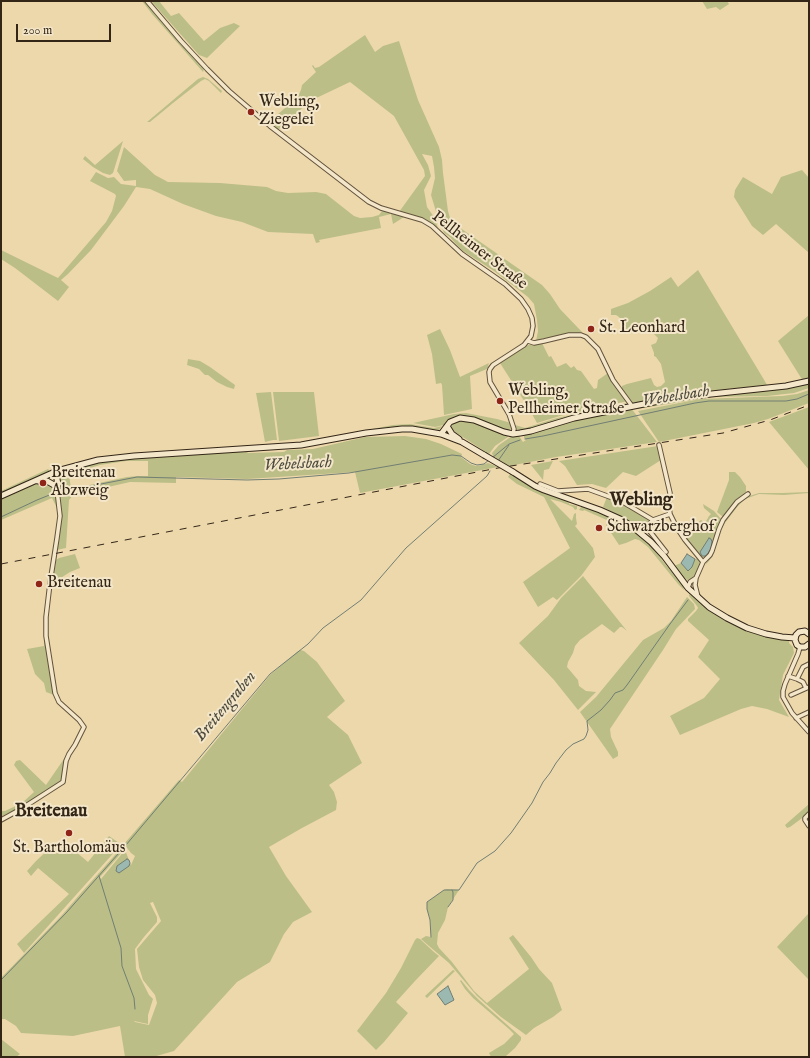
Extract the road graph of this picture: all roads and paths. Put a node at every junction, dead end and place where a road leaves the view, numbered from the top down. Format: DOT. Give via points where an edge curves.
graph roads {
  1 [pos="147,1"];
  2 [pos="528,340"];
  3 [pos="809,381"];
  4 [pos="632,406"];
  5 [pos="447,426"];
  6 [pos="441,434"];
  7 [pos="513,434"];
  8 [pos="462,442"];
  9 [pos="659,445"];
  10 [pos="53,473"];
  11 [pos="33,481"];
  12 [pos="54,485"];
  13 [pos="538,485"];
  14 [pos="57,490"];
  15 [pos="748,494"];
  16 [pos="1,496"];
  17 [pos="670,514"];
  18 [pos="653,520"];
  19 [pos="666,552"];
  20 [pos="703,562"];
  21 [pos="696,580"];
  22 [pos="688,588"];
  23 [pos="698,597"];
  24 [pos="809,634"];
  25 [pos="795,638"];
  26 [pos="809,644"];
  27 [pos="800,647"];
  28 [pos="809,664"];
  29 [pos="788,676"];
  30 [pos="797,679"];
  31 [pos="808,688"];
  32 [pos="791,695"];
  33 [pos="809,712"];
  34 [pos="796,718"];
  35 [pos="809,732"];
  36 [pos="809,814"];
  37 [pos="1,820"];
  38 [pos="809,826"];
  1 -- 2 [label="street, Pellheimer Straße" via="207,69 270,126 363,198 381,208 428,223 462,254 505,284 521,299 530,313 533,331"];
  2 -- 4 [label="street" via="534,343 569,335 586,337 598,349 613,380"];
  2 -- 7 [label="street" via="520,348 492,365 489,372 490,382 509,414"];
  3 -- 4 [label="main road" via="786,386 674,398"];
  4 -- 7 [label="main road"];
  5 -- 6 [label="main road"];
  5 -- 7 [label="main road" via="450,422 463,418"];
  5 -- 8 [label="main road"];
  6 -- 8 [label="main road"];
  6 -- 10 [label="main road" via="412,429 388,430 301,445 116,457"];
  8 -- 13 [label="main road, bridge"];
  9 -- 17 [label="street" via="670,493"];
  10 -- 11 [label="main road"];
  10 -- 12 [label="main road"];
  10 -- 14 [label="main road" via="58,479"];
  11 -- 12 [label="main road" via="47,481"];
  11 -- 16 [label="main road"];
  12 -- 14 [label="main road"];
  13 -- 18 [label="street" via="558,491 588,489 621,501"];
  13 -- 22 [label="main road" via="555,495 600,510 633,527 655,547"];
  14 -- 37 [label="street" via="60,516 50,583 46,636 59,702 84,727 66,761 63,782"];
  15 -- 20 [label="street" via="737,502 723,520 712,551"];
  17 -- 18 [label="street"];
  17 -- 20 [label="street" via="685,540"];
  18 -- 19 [label="street" via="648,530"];
  20 -- 21 [label="street"];
  21 -- 22 [label="street" via="690,582"];
  21 -- 23 [label="street"];
  22 -- 23 [label="main road"];
  23 -- 25 [label="main road" via="714,610 748,628 766,634"];
  24 -- 25 [label="main road" via="802,631 797,633"];
  25 -- 27 [label="main road"];
  26 -- 27 [label="main road"];
  27 -- 29 [label="street"];
  28 -- 30 [label="street" via="803,667"];
  29 -- 30 [label="street"];
  29 -- 34 [label="street" via="783,697"];
  30 -- 31 [label="street"];
  31 -- 32 [label="street"];
  33 -- 34 [label="street"];
  34 -- 35 [label="street"];
  36 -- 38 [label="street" via="805,820"];
}
